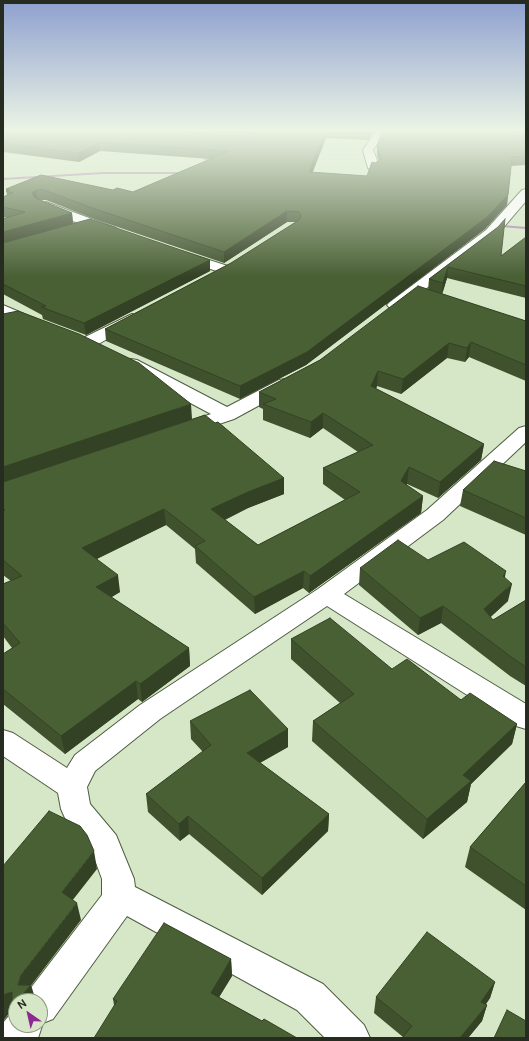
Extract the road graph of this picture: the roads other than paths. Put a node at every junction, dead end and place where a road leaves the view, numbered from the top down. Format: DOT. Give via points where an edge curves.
graph roads {
  1 [pos="526,193"];
  2 [pos="41,204"];
  3 [pos="91,224"];
  4 [pos="69,230"];
  5 [pos="121,234"];
  6 [pos="166,250"];
  7 [pos="240,261"];
  8 [pos="226,270"];
  9 [pos="205,281"];
  10 [pos="411,292"];
  11 [pos="433,299"];
  12 [pos="3,310"];
  13 [pos="142,314"];
  14 [pos="380,316"];
  15 [pos="52,330"];
  16 [pos="300,376"];
  17 [pos="227,415"];
  18 [pos="526,432"];
  19 [pos="170,434"];
  20 [pos="490,467"];
  21 [pos="511,475"];
  22 [pos="327,595"];
  23 [pos="526,718"];
  24 [pos="3,741"];
  25 [pos="72,787"];
  26 [pos="119,895"];
  27 [pos="48,995"];
  28 [pos="351,1038"];
  1 -- 10 [label="street" via="490,233"];
  2 -- 3 [label="street"];
  3 -- 4 [label="street"];
  3 -- 5 [label="street"];
  6 -- 8 [label="street"];
  7 -- 8 [label="street"];
  8 -- 9 [label="street"];
  10 -- 11 [label="street"];
  10 -- 14 [label="street"];
  12 -- 15 [label="street"];
  13 -- 17 [label="street" via="80,340"];
  16 -- 17 [label="street"];
  17 -- 19 [label="street"];
  18 -- 20 [label="street"];
  20 -- 21 [label="street"];
  20 -- 22 [label="street" via="435,515"];
  22 -- 23 [label="street"];
  22 -- 25 [label="street" via="150,712 85,763"];
  24 -- 25 [label="street"];
  25 -- 26 [label="street" via="76,809 105,845 118,879"];
  26 -- 27 [label="street" via="113,909"];
  26 -- 28 [label="street" via="310,997"];
}
